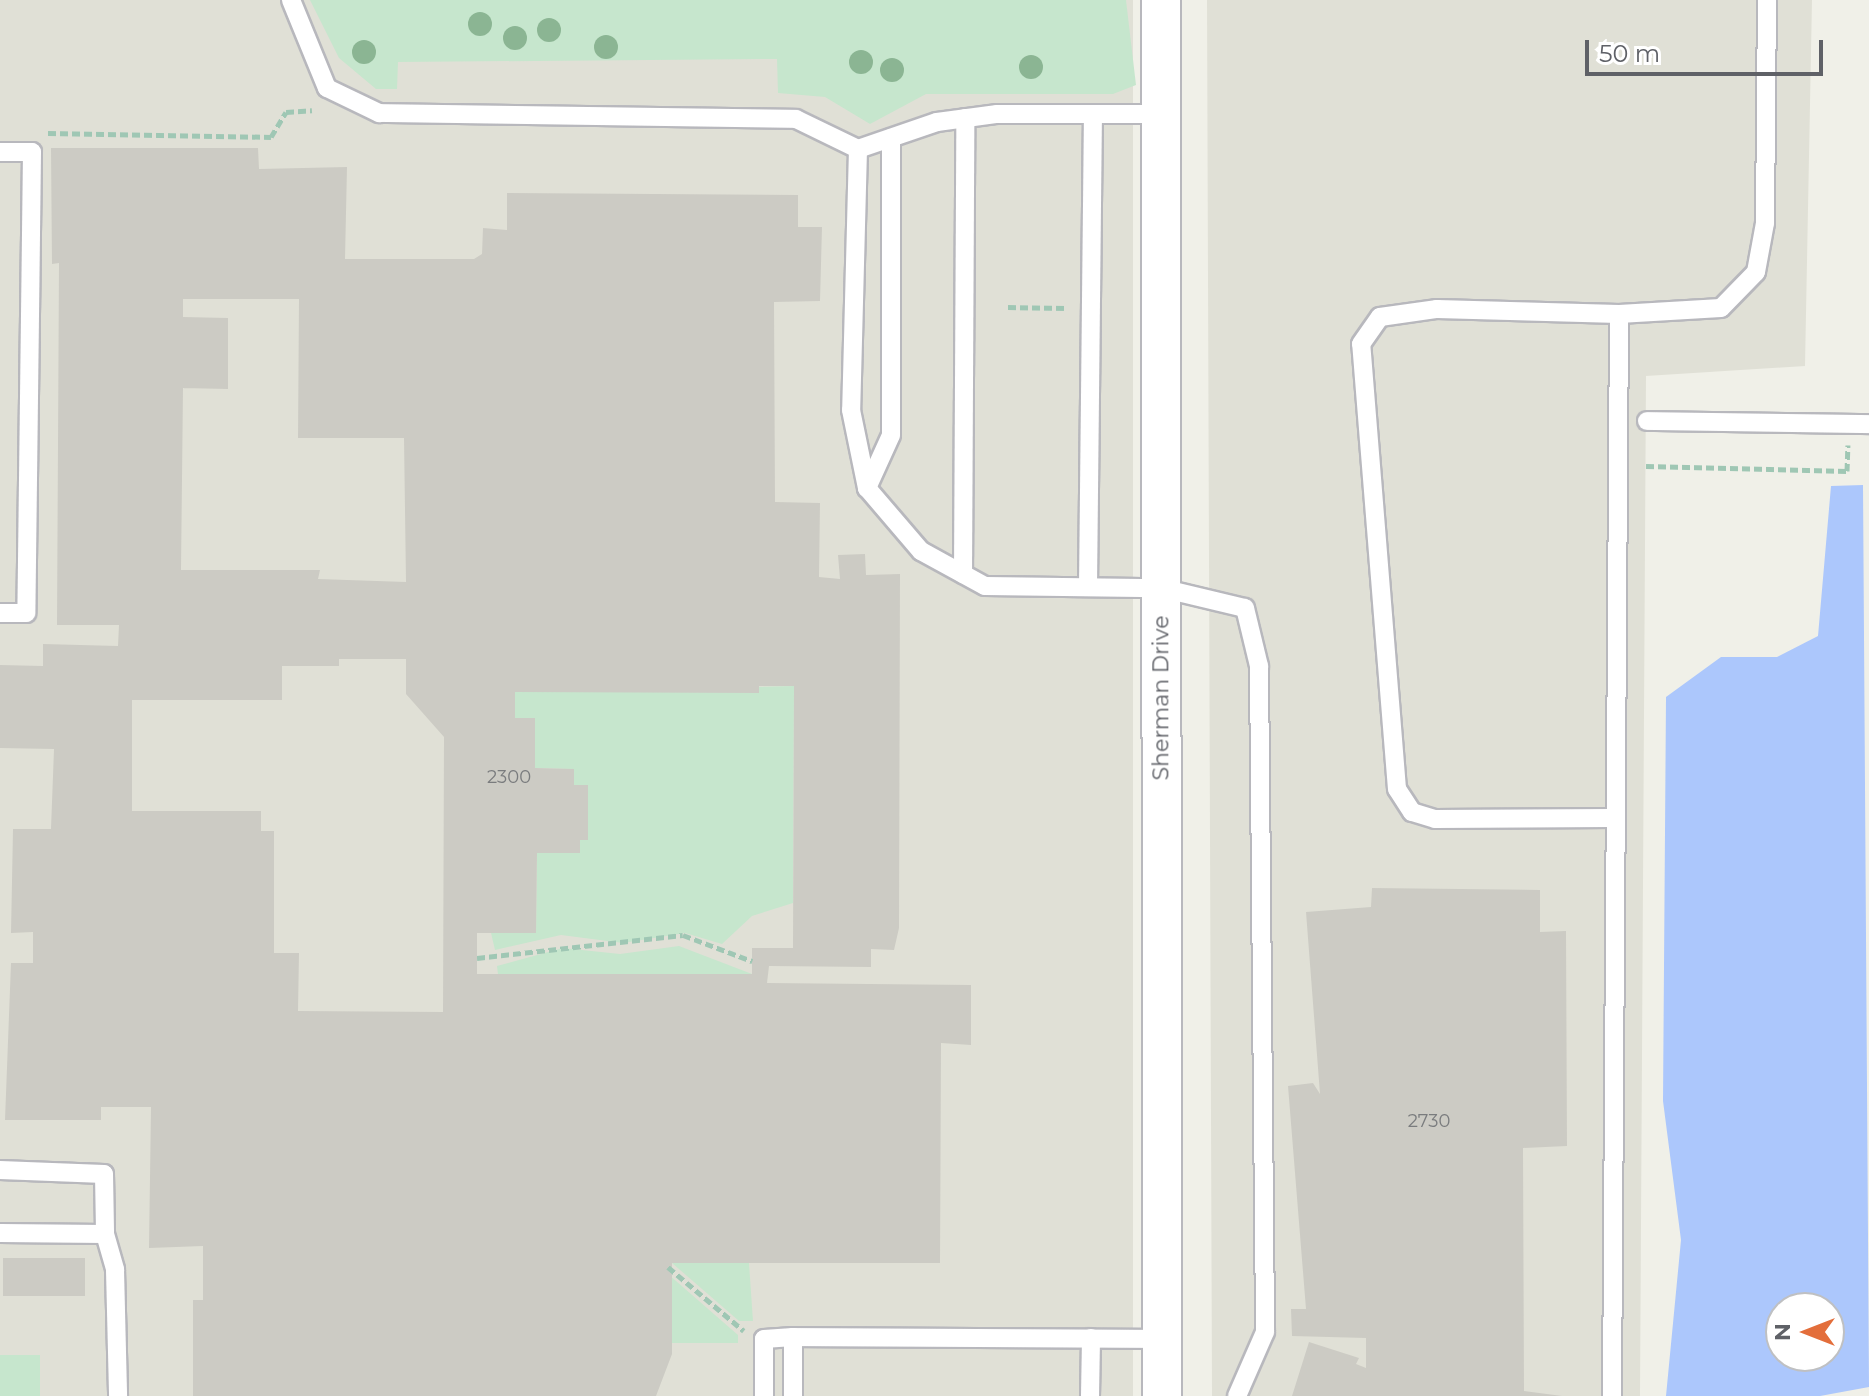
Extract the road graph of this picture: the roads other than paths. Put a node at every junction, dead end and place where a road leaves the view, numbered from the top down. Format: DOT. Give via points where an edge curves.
graph roads {
  1 [pos="291,0"];
  2 [pos="1161,0"];
  3 [pos="1767,0"];
  4 [pos="1093,114"];
  5 [pos="1161,114"];
  6 [pos="965,118"];
  7 [pos="891,138"];
  8 [pos="858,149"];
  9 [pos="0,152"];
  10 [pos="1619,314"];
  11 [pos="1647,421"];
  12 [pos="1869,424"];
  13 [pos="867,488"];
  14 [pos="963,574"];
  15 [pos="1088,587"];
  16 [pos="1161,588"];
  17 [pos="0,613"];
  18 [pos="1612,818"];
  19 [pos="0,1170"];
  20 [pos="0,1233"];
  21 [pos="105,1234"];
  22 [pos="793,1337"];
  23 [pos="1091,1338"];
  24 [pos="1161,1339"];
  25 [pos="118,1396"];
  26 [pos="764,1396"];
  27 [pos="793,1396"];
  28 [pos="1090,1396"];
  29 [pos="1162,1396"];
  30 [pos="1237,1396"];
  31 [pos="1612,1396"];
  1 -- 8 [label="lane" via="327,88 379,113 796,119"];
  2 -- 5 [label="street, Sherman Drive"];
  3 -- 10 [label="lane" via="1765,223 1756,272 1721,308"];
  4 -- 5 [label="lane"];
  4 -- 6 [label="lane"];
  4 -- 15 [label="lane"];
  5 -- 16 [label="street, Sherman Drive"];
  6 -- 7 [label="lane"];
  6 -- 14 [label="lane"];
  7 -- 8 [label="lane"];
  7 -- 13 [label="lane" via="891,435"];
  8 -- 13 [label="lane" via="851,410"];
  9 -- 17 [label="lane" via="32,152 32,182 26,613"];
  10 -- 18 [label="lane"];
  10 -- 18 [label="lane" via="1437,309 1380,317 1361,344 1397,789 1412,812 1435,819"];
  11 -- 12 [label="lane"];
  13 -- 14 [label="lane" via="921,551"];
  14 -- 15 [label="lane" via="985,586"];
  15 -- 16 [label="lane"];
  16 -- 24 [label="street, Sherman Drive"];
  16 -- 30 [label="lane" via="1245,608 1259,666 1265,1332"];
  18 -- 31 [label="lane"];
  19 -- 21 [label="lane" via="104,1174"];
  20 -- 21 [label="lane"];
  21 -- 25 [label="lane" via="115,1270"];
  22 -- 23 [label="lane"];
  22 -- 26 [label="lane" via="764,1339"];
  22 -- 27 [label="lane"];
  23 -- 24 [label="lane"];
  23 -- 28 [label="lane"];
  24 -- 29 [label="street, Sherman Drive"];
}
